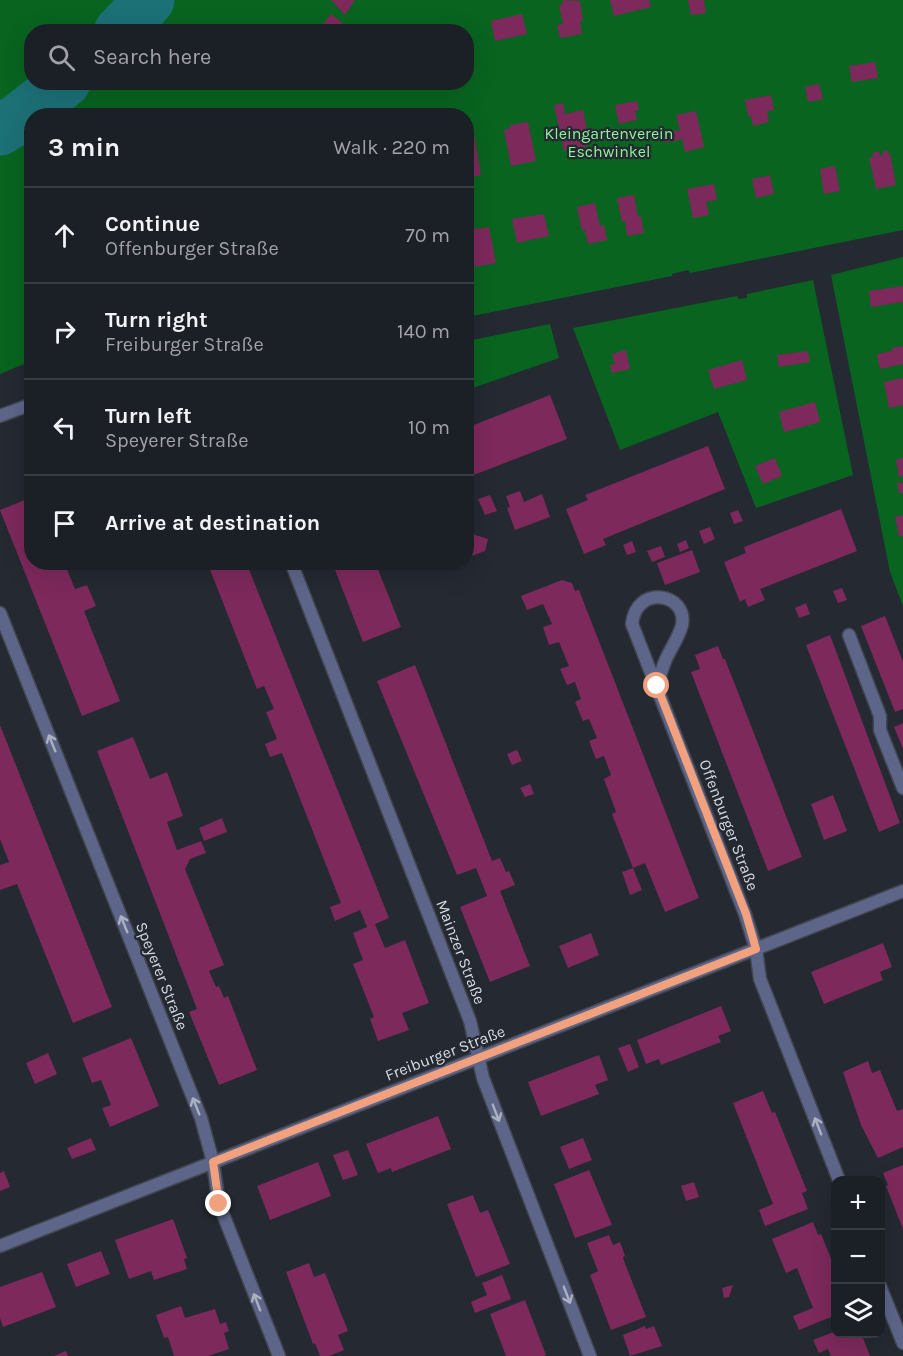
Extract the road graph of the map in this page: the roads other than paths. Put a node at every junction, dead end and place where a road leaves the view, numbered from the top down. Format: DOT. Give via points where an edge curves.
graph roads {
  1 [pos="24,407"];
  2 [pos="0,416"];
  3 [pos="294,570"];
  4 [pos="0,613"];
  5 [pos="849,635"];
  6 [pos="657,686"];
  7 [pos="903,788"];
  8 [pos="903,891"];
  9 [pos="756,949"];
  10 [pos="479,1057"];
  11 [pos="213,1162"];
  12 [pos="837,1176"];
  13 [pos="0,1246"];
  14 [pos="885,1298"];
  15 [pos="903,1343"];
  16 [pos="279,1356"];
  17 [pos="590,1356"];
  1 -- 2 [label="street"];
  3 -- 10 [label="street, Mainzer Straße" via="470,1021"];
  11 -- 4 [label="street, Speyerer Straße, one-way" via="201,1118"];
  5 -- 7 [label="street"];
  6 -- 6 [label="street, Offenburger Straße" via="632,624 633,614 643,601 658,596 679,610 682,625"];
  6 -- 9 [label="street, Offenburger Straße"];
  8 -- 9 [label="street, Freiburger Straße"];
  9 -- 10 [label="street, Freiburger Straße"];
  12 -- 9 [label="street, Offenburger Straße, one-way" via="760,979"];
  10 -- 11 [label="street, Freiburger Straße"];
  10 -- 17 [label="street, Mainzer Straße, one-way" via="483,1078"];
  11 -- 13 [label="street, Freiburger Straße"];
  16 -- 11 [label="street, Speyerer Straße, one-way" via="219,1204"];
  14 -- 15 [label="street"];
}
